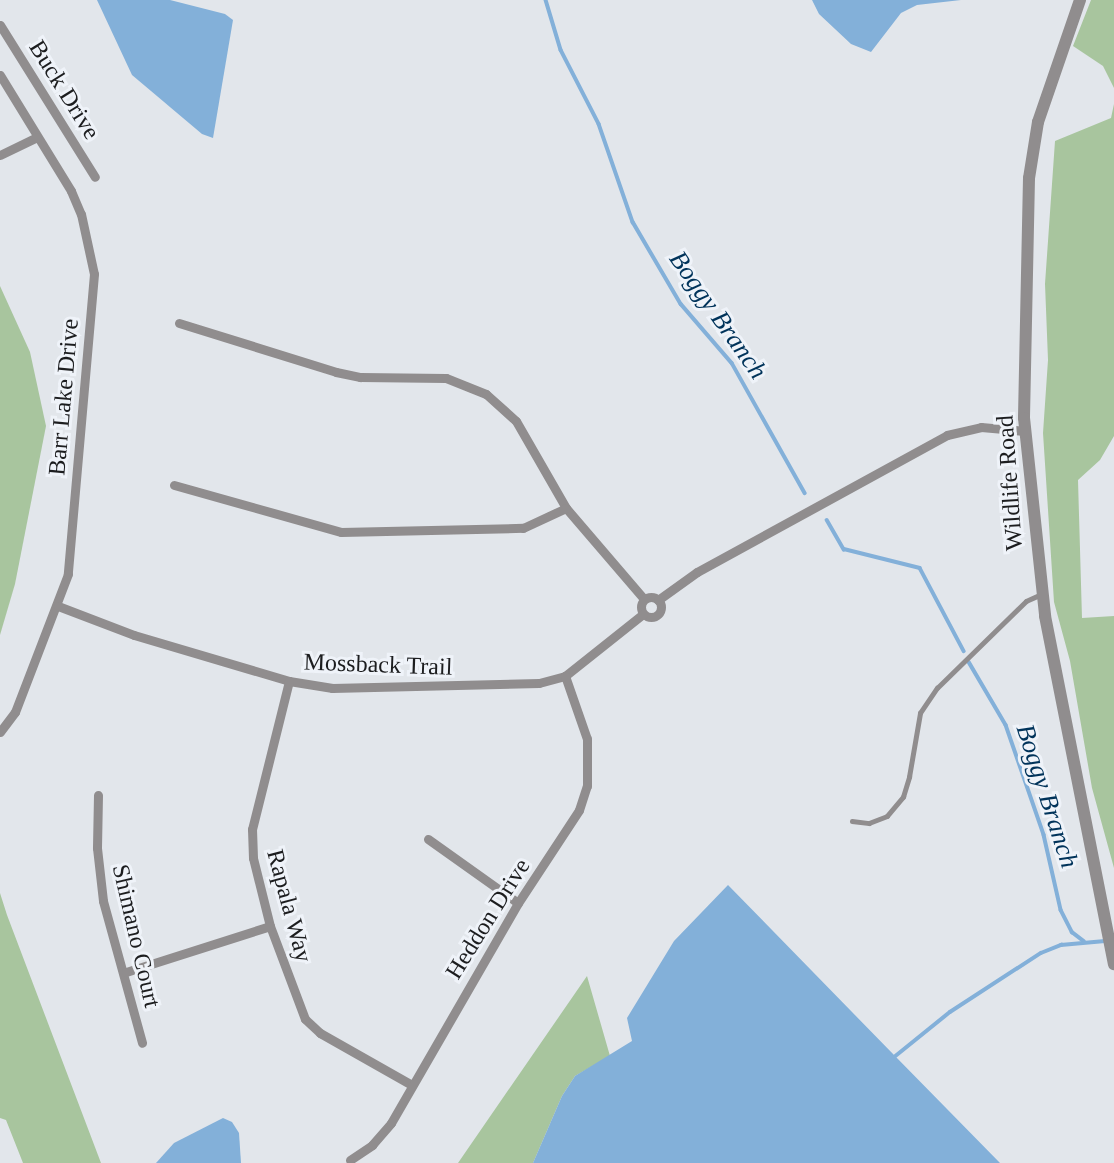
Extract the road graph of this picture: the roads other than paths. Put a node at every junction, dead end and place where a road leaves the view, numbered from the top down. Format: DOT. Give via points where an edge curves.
graph roads {
  1 [pos="1080,0"];
  2 [pos="0,24"];
  3 [pos="0,75"];
  4 [pos="37,137"];
  5 [pos="0,155"];
  6 [pos="95,177"];
  7 [pos="179,323"];
  8 [pos="1025,431"];
  9 [pos="174,485"];
  10 [pos="566,508"];
  11 [pos="1043,594"];
  12 [pos="644,599"];
  13 [pos="658,600"];
  14 [pos="58,606"];
  15 [pos="643,614"];
  16 [pos="565,676"];
  17 [pos="289,681"];
  18 [pos="0,732"];
  19 [pos="98,795"];
  20 [pos="852,821"];
  21 [pos="428,839"];
  22 [pos="518,903"];
  23 [pos="270,926"];
  24 [pos="1114,961"];
  25 [pos="126,972"];
  26 [pos="142,1043"];
  27 [pos="410,1083"];
  28 [pos="351,1160"];
  1 -- 8 [label="street, Wildlife Road" via="1038,122 1030,178"];
  2 -- 6 [label="street, Buck Drive"];
  3 -- 4 [label="street, Barr Lake Drive"];
  4 -- 5 [label="street"];
  4 -- 14 [label="street, Barr Lake Drive" via="81,214 94,274 71,551"];
  7 -- 10 [label="street" via="360,377 446,378 468,384 501,403 516,421"];
  8 -- 11 [label="street, Wildlife Road" via="1031,519"];
  8 -- 13 [label="street, Mossback Trail" via="981,427 947,435 697,572"];
  9 -- 10 [label="street" via="341,532 523,528"];
  10 -- 12 [label="street"];
  11 -- 20 [label="lane" via="1026,601 937,688 920,713 902,797 887,816"];
  11 -- 24 [label="street, Wildlife Road"];
  12 -- 13 [label="street"];
  12 -- 15 [label="street"];
  13 -- 15 [label="street, Mossback Trail" via="659,614 650,618"];
  14 -- 17 [label="street, Mossback Trail" via="134,635"];
  14 -- 18 [label="street, Barr Lake Drive" via="15,712"];
  15 -- 16 [label="street, Mossback Trail"];
  16 -- 17 [label="street, Mossback Trail" via="515,686 332,688"];
  16 -- 22 [label="street, Heddon Drive" via="587,739 587,786 566,832"];
  17 -- 23 [label="street, Rapala Way" via="252,829 253,858"];
  19 -- 25 [label="street, Shimano Court" via="103,901"];
  21 -- 22 [label="street"];
  22 -- 27 [label="street, Heddon Drive"];
  23 -- 25 [label="street"];
  23 -- 27 [label="street, Rapala Way" via="305,1019 320,1033"];
  25 -- 26 [label="street, Shimano Court"];
  27 -- 28 [label="street, Heddon Drive" via="391,1123"];
}
